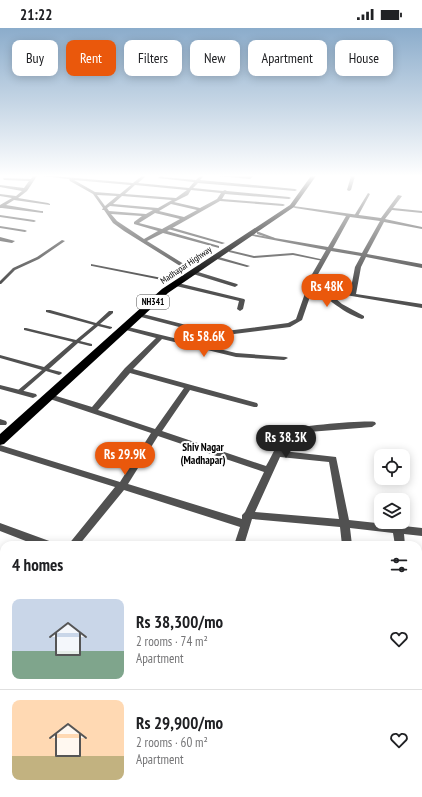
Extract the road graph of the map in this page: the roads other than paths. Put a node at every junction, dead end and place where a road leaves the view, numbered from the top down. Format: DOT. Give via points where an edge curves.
graph roads {
  1 [pos="109,212"];
  2 [pos="120,212"];
  3 [pos="151,212"];
  4 [pos="164,212"];
  5 [pos="198,212"];
  6 [pos="275,212"];
  7 [pos="283,212"];
  8 [pos="333,212"];
  9 [pos="359,212"];
  10 [pos="389,212"];
  11 [pos="349,214"];
  12 [pos="0,216"];
  13 [pos="356,216"];
  14 [pos="143,217"];
  15 [pos="185,219"];
  16 [pos="383,220"];
  17 [pos="34,221"];
  18 [pos="0,227"];
  19 [pos="169,228"];
  20 [pos="422,228"];
  21 [pos="25,231"];
  22 [pos="163,231"];
  23 [pos="255,234"];
  24 [pos="0,239"];
  25 [pos="12,241"];
  26 [pos="62,241"];
  27 [pos="144,242"];
  28 [pos="223,243"];
  29 [pos="217,247"];
  30 [pos="330,249"];
  31 [pos="230,251"];
  32 [pos="364,255"];
  33 [pos="218,258"];
  34 [pos="323,260"];
  35 [pos="92,265"];
  36 [pos="248,266"];
  37 [pos="422,266"];
  38 [pos="185,267"];
  39 [pos="195,273"];
  40 [pos="314,276"];
  41 [pos="167,280"];
  42 [pos="0,283"];
  43 [pos="178,285"];
  44 [pos="234,285"];
  45 [pos="320,289"];
  46 [pos="353,295"];
  47 [pos="422,306"];
  48 [pos="240,309"];
  49 [pos="48,311"];
  50 [pos="111,312"];
  51 [pos="143,316"];
  52 [pos="362,317"];
  53 [pos="98,325"];
  54 [pos="110,328"];
  55 [pos="26,329"];
  56 [pos="128,329"];
  57 [pos="160,338"];
  58 [pos="77,342"];
  59 [pos="90,346"];
  60 [pos="0,356"];
  61 [pos="284,358"];
  62 [pos="47,370"];
  63 [pos="128,370"];
  64 [pos="59,373"];
  65 [pos="189,386"];
  66 [pos="0,387"];
  67 [pos="19,392"];
  68 [pos="33,396"];
  69 [pos="53,397"];
  70 [pos="254,405"];
  71 [pos="93,411"];
  72 [pos="372,424"];
  73 [pos="1,426"];
  74 [pos="156,433"];
  75 [pos="0,441"];
  76 [pos="0,448"];
  77 [pos="277,454"];
  78 [pos="268,470"];
  79 [pos="122,486"];
  80 [pos="246,520"];
  81 [pos="345,523"];
  82 [pos="374,526"];
  83 [pos="0,527"];
  84 [pos="398,529"];
  85 [pos="422,532"];
  86 [pos="37,541"];
  87 [pos="76,541"];
  88 [pos="240,541"];
  89 [pos="347,541"];
  90 [pos="400,541"];
  1 -- 27 [label="street" via="115,222"];
  2 -- 14 [label="street"];
  3 -- 14 [label="street"];
  4 -- 15 [label="street"];
  5 -- 15 [label="street"];
  6 -- 73 [label="highway, Madhapar Highway / NH341" via="190,266 159,289"];
  7 -- 75 [label="highway, Madhapar Highway / NH341" via="165,291"];
  8 -- 11 [label="street"];
  9 -- 13 [label="lane"];
  10 -- 16 [label="street"];
  11 -- 13 [label="street"];
  11 -- 30 [label="street"];
  12 -- 17 [label="street"];
  13 -- 16 [label="street"];
  14 -- 22 [label="street" via="136,223"];
  15 -- 19 [label="street"];
  16 -- 20 [label="street"];
  16 -- 32 [label="street"];
  18 -- 21 [label="street"];
  19 -- 22 [label="street"];
  19 -- 28 [label="lane"];
  22 -- 27 [label="street"];
  22 -- 29 [label="street"];
  23 -- 30 [label="street"];
  24 -- 25 [label="street"];
  26 -- 42 [label="lane" via="38,258 14,269"];
  27 -- 38 [label="street"];
  30 -- 32 [label="street"];
  30 -- 34 [label="street"];
  31 -- 34 [label="lane" via="254,257 293,254"];
  32 -- 37 [label="street"];
  32 -- 46 [label="street" via="355,277"];
  33 -- 36 [label="lane"];
  34 -- 40 [label="street"];
  35 -- 41 [label="lane"];
  39 -- 44 [label="street"];
  40 -- 45 [label="street"];
  40 -- 51 [label="street" via="302,315 290,325 226,333 202,331"];
  43 -- 48 [label="street" via="242,300"];
  45 -- 46 [label="street"];
  45 -- 52 [label="street" via="337,305"];
  46 -- 47 [label="street"];
  49 -- 53 [label="lane"];
  50 -- 53 [label="lane"];
  53 -- 54 [label="lane"];
  53 -- 58 [label="lane"];
  55 -- 58 [label="lane"];
  56 -- 57 [label="street"];
  57 -- 61 [label="street" via="236,356"];
  57 -- 63 [label="street"];
  58 -- 59 [label="lane"];
  58 -- 62 [label="lane"];
  60 -- 62 [label="lane"];
  62 -- 64 [label="lane"];
  62 -- 67 [label="lane"];
  63 -- 65 [label="street"];
  63 -- 71 [label="street"];
  65 -- 70 [label="street"];
  65 -- 74 [label="street"];
  66 -- 67 [label="street"];
  67 -- 68 [label="street"];
  69 -- 71 [label="street"];
  71 -- 74 [label="street"];
  72 -- 77 [label="street" via="293,431"];
  74 -- 78 [label="street"];
  74 -- 79 [label="street"];
  76 -- 79 [label="street"];
  77 -- 78 [label="street"];
  77 -- 81 [label="street" via="333,459"];
  78 -- 80 [label="street"];
  79 -- 80 [label="street"];
  79 -- 87 [label="street"];
  80 -- 81 [label="street"];
  80 -- 88 [label="street"];
  81 -- 82 [label="street"];
  81 -- 89 [label="street"];
  83 -- 86 [label="street"];
  84 -- 85 [label="street"];
  84 -- 90 [label="street"];
}
